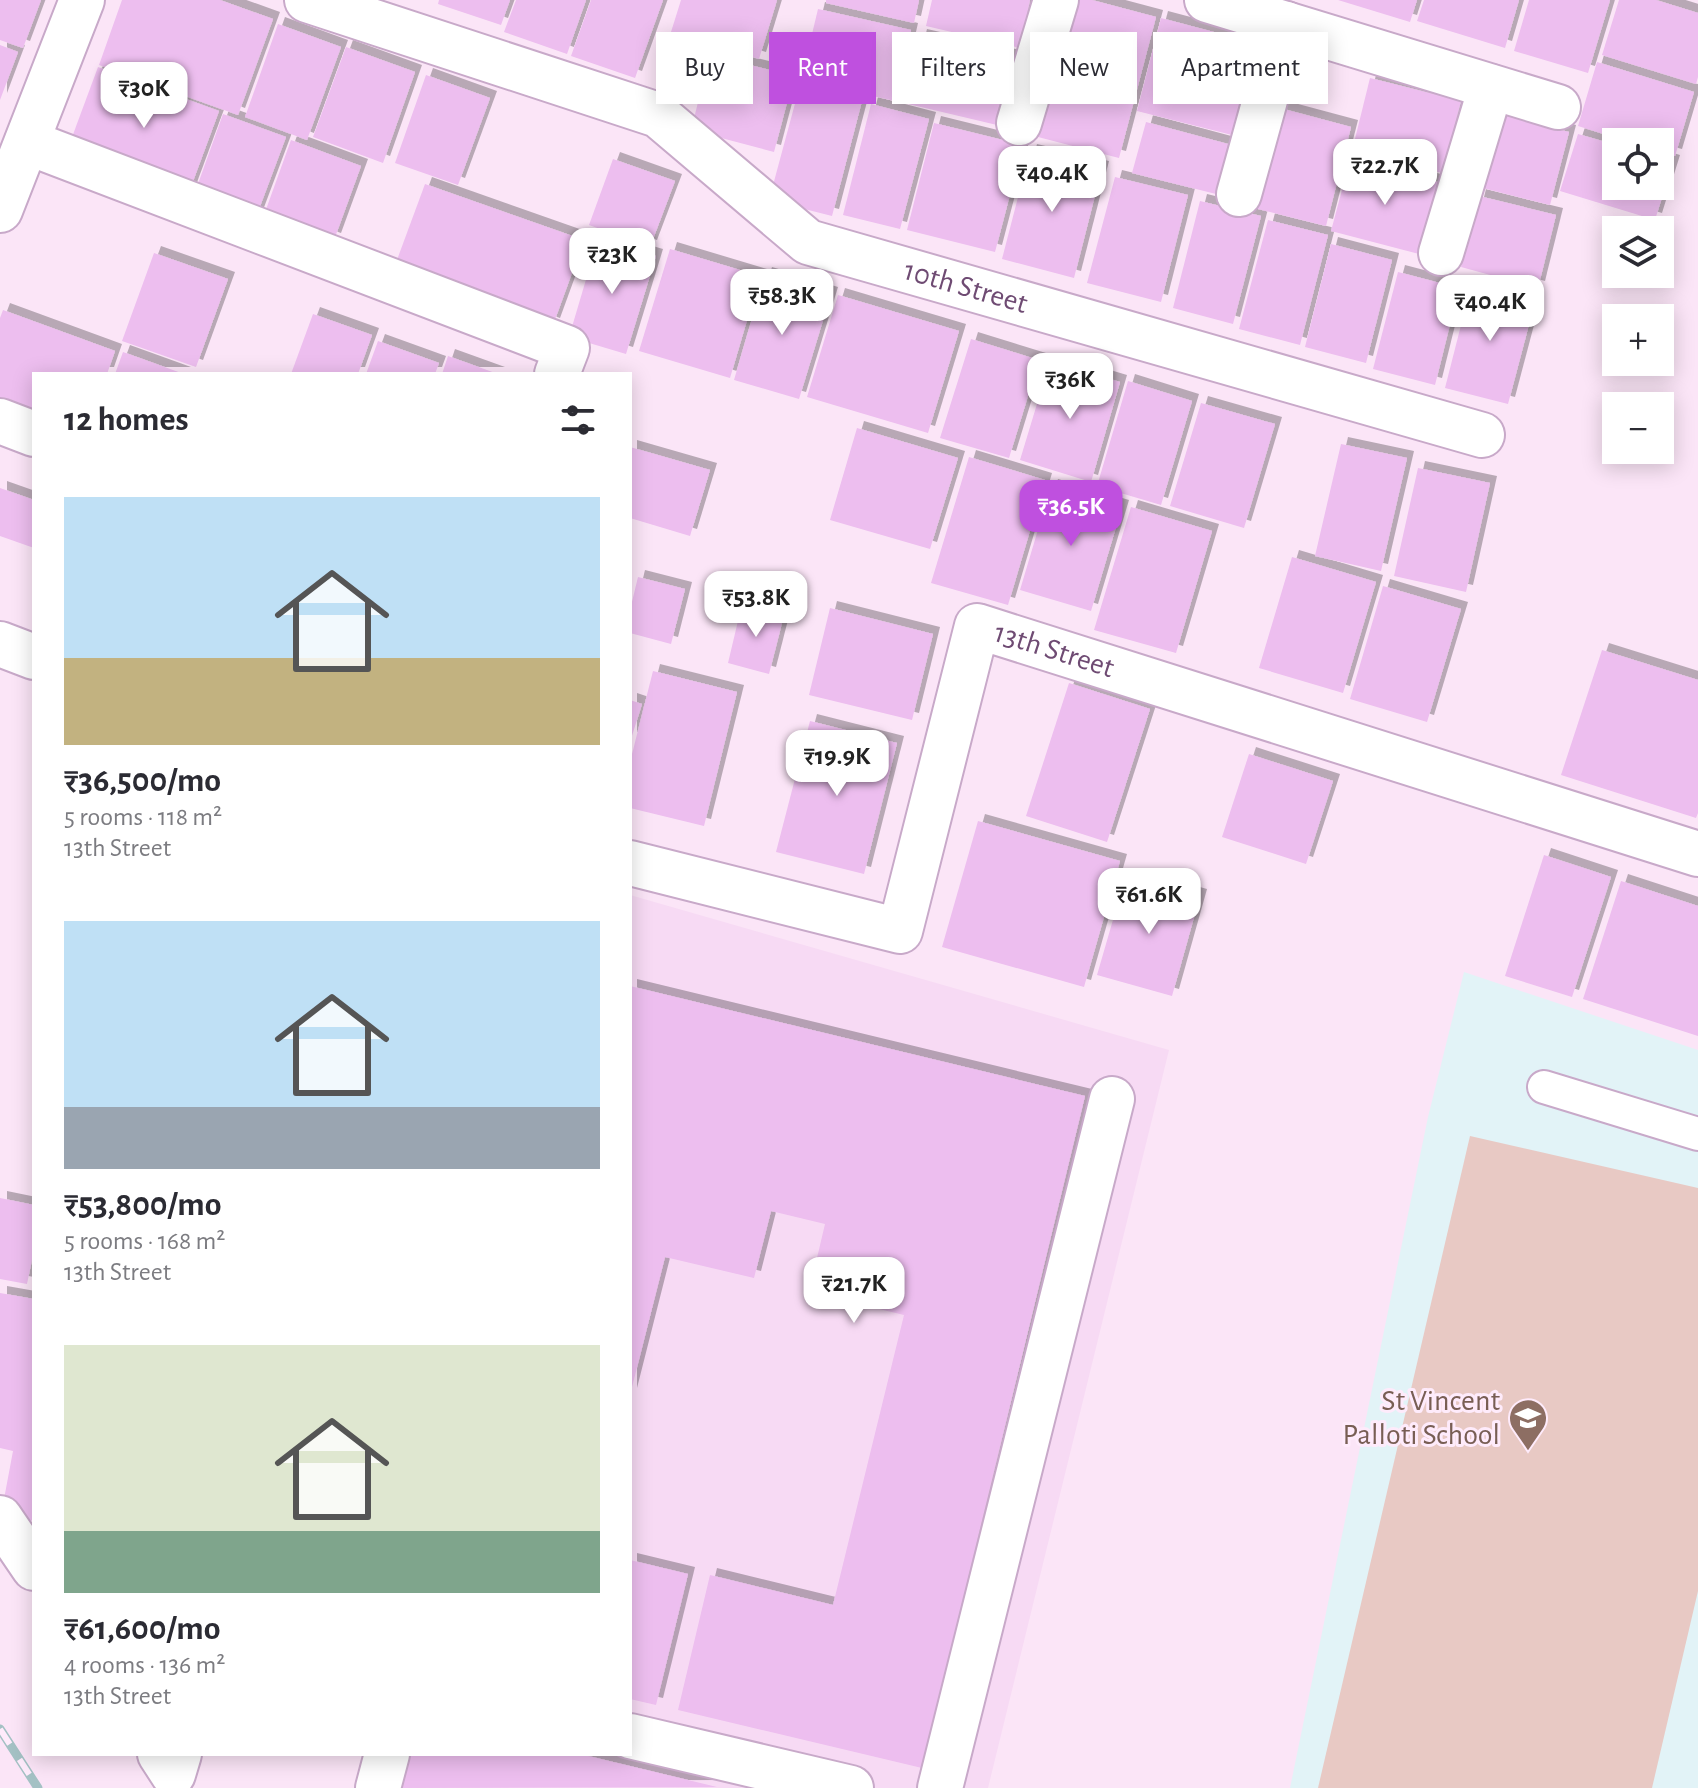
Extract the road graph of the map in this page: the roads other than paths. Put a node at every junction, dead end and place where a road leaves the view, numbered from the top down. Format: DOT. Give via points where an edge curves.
graph roads {
  1 [pos="82,0"];
  2 [pos="307,0"];
  3 [pos="1056,0"];
  4 [pos="1207,0"];
  5 [pos="1286,24"];
  6 [pos="1491,87"];
  7 [pos="1558,107"];
  8 [pos="1019,123"];
  9 [pos="27,142"];
  10 [pos="1239,194"];
  11 [pos="0,210"];
  12 [pos="1441,253"];
  13 [pos="558,372"];
  14 [pos="0,421"];
  15 [pos="32,433"];
  16 [pos="1482,435"];
  17 [pos="0,644"];
  18 [pos="32,656"];
  19 [pos="1698,854"];
  20 [pos="632,864"];
  21 [pos="1544,1087"];
  22 [pos="1112,1099"];
  23 [pos="1698,1134"];
  24 [pos="0,1518"];
  25 [pos="32,1565"];
  26 [pos="632,1736"];
  27 [pos="161,1756"];
  28 [pos="178,1756"];
  29 [pos="386,1756"];
  30 [pos="378,1788"];
  31 [pos="851,1788"];
  32 [pos="940,1788"];
  1 -- 9 [label="street"];
  2 -- 16 [label="street, 10th Street" via="658,115 808,242"];
  3 -- 8 [label="street"];
  4 -- 5 [label="street"];
  5 -- 6 [label="street"];
  5 -- 10 [label="street"];
  6 -- 7 [label="street"];
  6 -- 12 [label="street"];
  9 -- 11 [label="street"];
  9 -- 13 [label="street" via="567,348"];
  14 -- 15 [label="street"];
  17 -- 18 [label="street"];
  19 -- 20 [label="street, 13th Street" via="977,626 900,931"];
  21 -- 23 [label="lane"];
  22 -- 32 [label="street"];
  24 -- 25 [label="street"];
  26 -- 31 [label="street"];
  27 -- 28 [label="street" via="173,1774"];
  29 -- 30 [label="street"];
}
